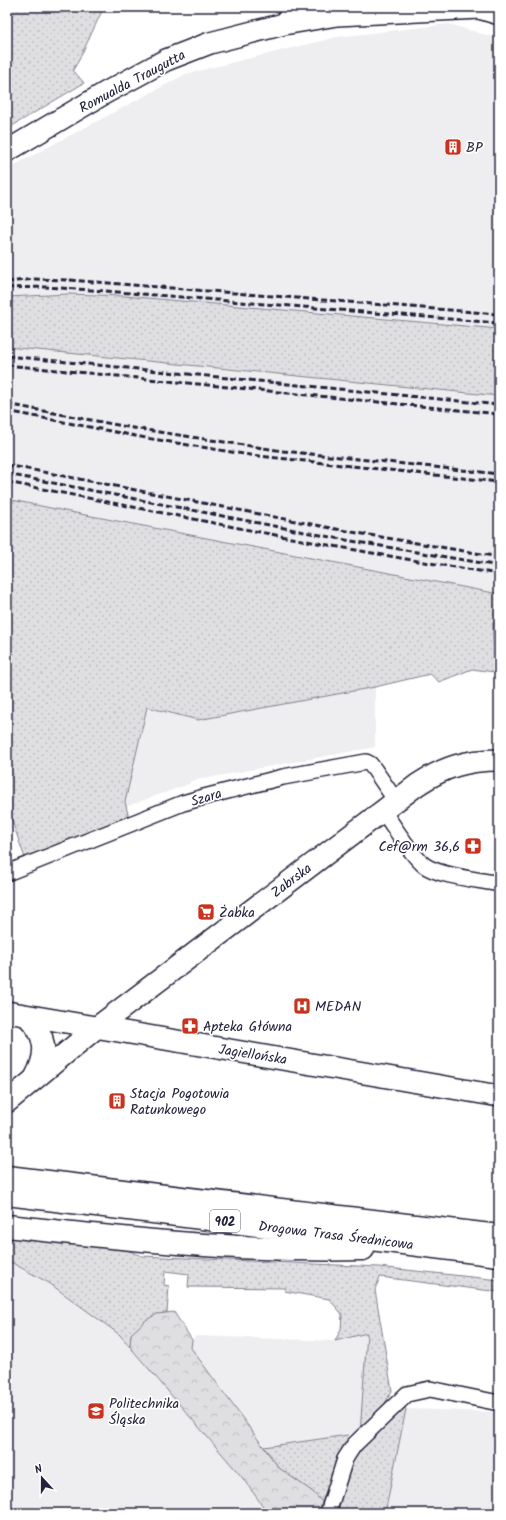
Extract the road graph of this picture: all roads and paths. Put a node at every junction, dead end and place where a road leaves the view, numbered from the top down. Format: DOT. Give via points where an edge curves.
graph roads {
  1 [pos="478,8"];
  2 [pos="499,14"];
  3 [pos="287,15"];
  4 [pos="7,151"];
  5 [pos="499,760"];
  6 [pos="389,806"];
  7 [pos="7,873"];
  8 [pos="499,884"];
  9 [pos="7,1012"];
  10 [pos="27,1016"];
  11 [pos="96,1028"];
  12 [pos="34,1079"];
  13 [pos="499,1096"];
  14 [pos="7,1102"];
  15 [pos="7,1162"];
  16 [pos="7,1177"];
  17 [pos="132,1192"];
  18 [pos="7,1194"];
  19 [pos="7,1226"];
  20 [pos="499,1236"];
  21 [pos="442,1248"];
  22 [pos="499,1255"];
  23 [pos="499,1403"];
  24 [pos="328,1513"];
  1 -- 2 [label="street"];
  1 -- 3 [label="street, Romualda Traugutta"];
  3 -- 4 [label="street, Romualda Traugutta" via="166,60"];
  5 -- 6 [label="street, Zabrska" via="453,766 429,777"];
  6 -- 7 [label="street, Szara" via="374,769 366,762 283,777 183,804"];
  6 -- 8 [label="street" via="417,858 424,865 442,873"];
  6 -- 11 [label="street, Zabrska"];
  9 -- 10 [label="street, Jagiellońska"];
  10 -- 11 [label="street, Jagiellońska"];
  10 -- 12 [label="street" via="43,1038 43,1060"];
  11 -- 12 [label="street, Zabrska"];
  11 -- 13 [label="street, Jagiellońska"];
  12 -- 14 [label="street, Zabrska"];
  15 -- 17 [label="main road"];
  16 -- 17 [label="main road, Drogowa Trasa Średnicowa / 902"];
  17 -- 20 [label="main road, Drogowa Trasa Średnicowa / 902"];
  18 -- 21 [label="main road, Drogowa Trasa Średnicowa / 902"];
  19 -- 21 [label="main road" via="141,1240 318,1250"];
  21 -- 22 [label="main road, Drogowa Trasa Średnicowa / 902"];
  23 -- 24 [label="street" via="430,1389 408,1394 354,1445 345,1459"];
}
